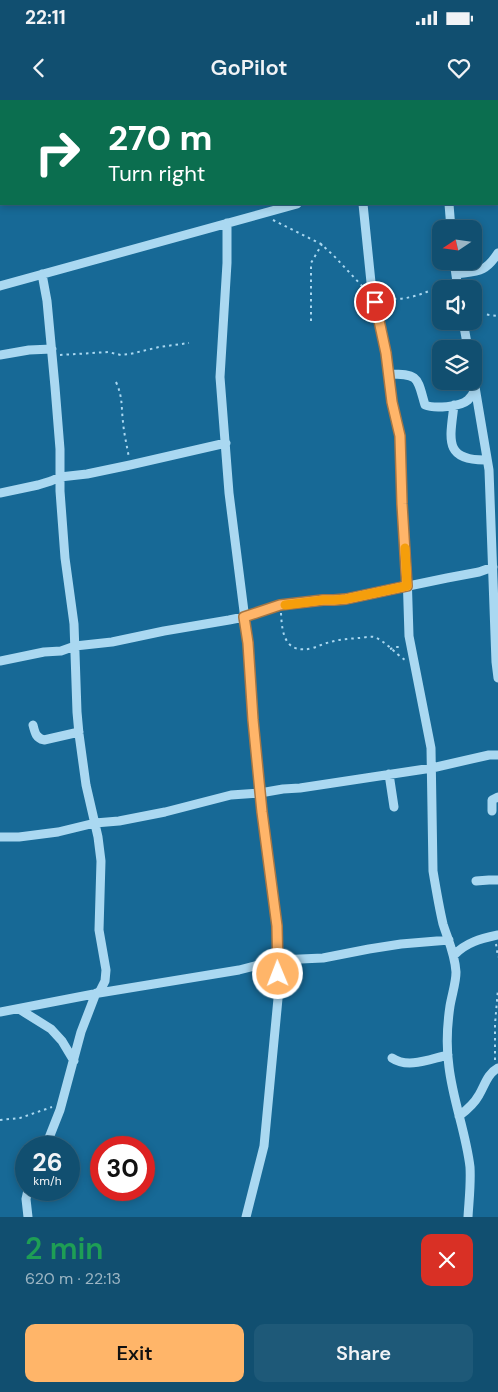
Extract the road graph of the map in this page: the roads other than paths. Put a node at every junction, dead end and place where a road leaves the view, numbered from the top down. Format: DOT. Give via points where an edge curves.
graph roads {
  1 [pos="364,205"];
  2 [pos="449,205"];
  3 [pos="283,206"];
  4 [pos="450,220"];
  5 [pos="226,223"];
  6 [pos="498,254"];
  7 [pos="455,270"];
  8 [pos="42,274"];
  9 [pos="456,275"];
  10 [pos="457,280"];
  11 [pos="0,286"];
  12 [pos="52,352"];
  13 [pos="0,355"];
  14 [pos="389,374"];
  15 [pos="473,390"];
  16 [pos="476,390"];
  17 [pos="454,405"];
  18 [pos="226,443"];
  19 [pos="487,460"];
  20 [pos="60,477"];
  21 [pos="0,493"];
  22 [pos="493,567"];
  23 [pos="407,586"];
  24 [pos="244,617"];
  25 [pos="75,646"];
  26 [pos="0,661"];
  27 [pos="498,678"];
  28 [pos="33,725"];
  29 [pos="79,732"];
  30 [pos="498,755"];
  31 [pos="432,768"];
  32 [pos="389,774"];
  33 [pos="260,793"];
  34 [pos="498,797"];
  35 [pos="394,807"];
  36 [pos="492,811"];
  37 [pos="95,824"];
  38 [pos="0,837"];
  39 [pos="498,880"];
  40 [pos="476,882"];
  41 [pos="496,935"];
  42 [pos="449,940"];
  43 [pos="454,955"];
  44 [pos="278,960"];
  45 [pos="98,993"];
  46 [pos="19,1009"];
  47 [pos="0,1012"];
  48 [pos="448,1055"];
  49 [pos="392,1058"];
  50 [pos="74,1061"];
  51 [pos="497,1069"];
  52 [pos="459,1116"];
  53 [pos="50,1136"];
  54 [pos="26,1201"];
  55 [pos="467,1216"];
  56 [pos="28,1217"];
  57 [pos="246,1217"];
  1 -- 14 [label="street" via="369,272"];
  2 -- 4 [label="street"];
  3 -- 5 [label="street"];
  5 -- 8 [label="street"];
  5 -- 18 [label="street" via="227,263 220,377"];
  6 -- 9 [label="street" via="485,269"];
  7 -- 9 [label="street"];
  8 -- 11 [label="street"];
  8 -- 12 [label="street"];
  9 -- 10 [label="street"];
  12 -- 13 [label="street" via="29,350"];
  12 -- 20 [label="street"];
  14 -- 17 [label="street" via="404,374 417,379 427,406"];
  14 -- 23 [label="street" via="400,436"];
  15 -- 17 [label="street" via="467,401"];
  16 -- 19 [label="street"];
  17 -- 19 [label="street" via="452,448 467,459"];
  18 -- 20 [label="street"];
  18 -- 24 [label="street"];
  19 -- 22 [label="street"];
  20 -- 21 [label="street" via="51,482"];
  20 -- 25 [label="street"];
  22 -- 23 [label="street"];
  22 -- 27 [label="street"];
  23 -- 24 [label="street" via="346,599 280,605"];
  23 -- 31 [label="street" via="410,645 429,734"];
  24 -- 25 [label="street"];
  24 -- 33 [label="street"];
  25 -- 26 [label="street"];
  25 -- 29 [label="street"];
  28 -- 29 [label="street" via="36,736 44,740"];
  29 -- 37 [label="street"];
  30 -- 31 [label="street"];
  31 -- 32 [label="street"];
  31 -- 42 [label="street" via="433,872"];
  32 -- 33 [label="street"];
  32 -- 35 [label="street"];
  33 -- 37 [label="street" via="231,795 165,812"];
  33 -- 44 [label="street" via="277,926"];
  34 -- 36 [label="street" via="492,800"];
  37 -- 38 [label="street" via="58,832"];
  37 -- 45 [label="street" via="101,861 99,930 106,970 105,981"];
  39 -- 40 [label="street"];
  41 -- 43 [label="street" via="470,943"];
  42 -- 43 [label="street"];
  42 -- 44 [label="street" via="401,944 310,960"];
  43 -- 48 [label="street" via="456,973 448,1023"];
  44 -- 45 [label="street" via="239,970"];
  44 -- 57 [label="street" via="279,988 264,1146"];
  45 -- 46 [label="street"];
  45 -- 50 [label="street" via="80,1032"];
  46 -- 47 [label="street"];
  46 -- 50 [label="street" via="51,1030"];
  48 -- 49 [label="street" via="413,1063 398,1062"];
  48 -- 52 [label="street"];
  50 -- 53 [label="street"];
  51 -- 52 [label="street" via="474,1103"];
  52 -- 55 [label="street" via="470,1167"];
  54 -- 56 [label="street"];
}
